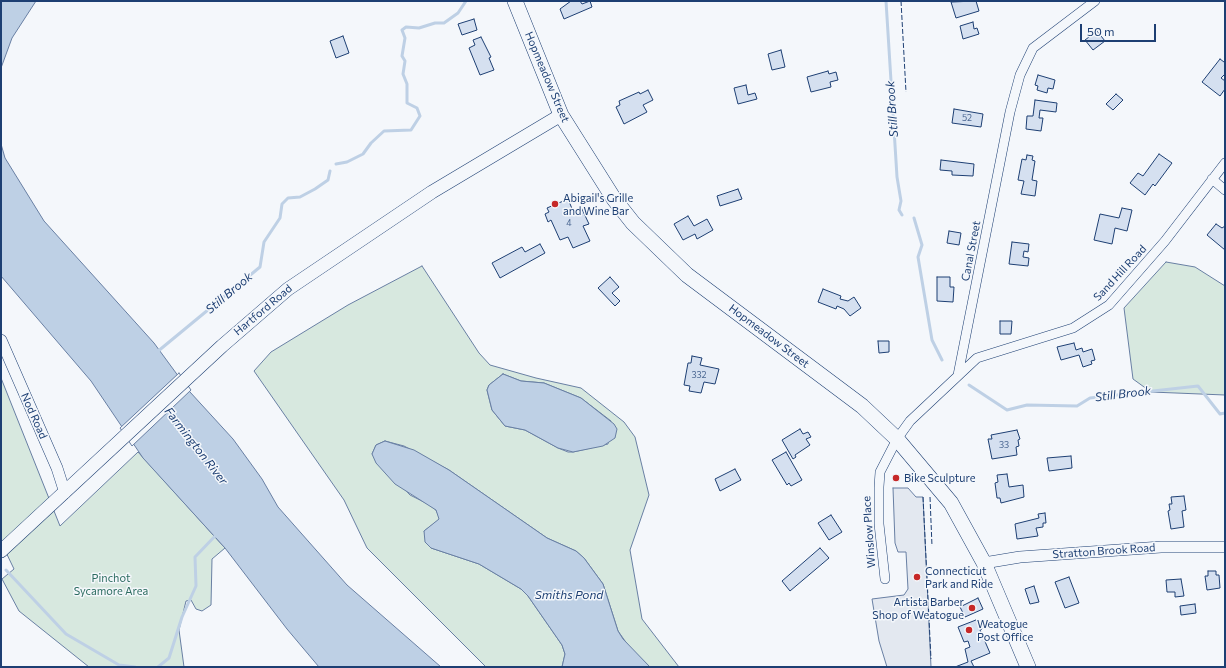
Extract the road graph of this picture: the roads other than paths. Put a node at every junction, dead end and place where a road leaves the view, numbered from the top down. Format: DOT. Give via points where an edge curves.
graph roads {
  1 [pos="516,1"];
  2 [pos="1095,1"];
  3 [pos="561,115"];
  4 [pos="1225,163"];
  5 [pos="1212,179"];
  6 [pos="1225,190"];
  7 [pos="1,340"];
  8 [pos="958,375"];
  9 [pos="897,439"];
  10 [pos="65,493"];
  11 [pos="1225,547"];
  12 [pos="1,551"];
  13 [pos="984,563"];
  14 [pos="885,579"];
  15 [pos="1028,667"];
  1 -- 3 [label="highway, Hopmeadow Street"];
  2 -- 8 [label="street, Canal Street" via="1033,48 1020,75 1010,112"];
  3 -- 9 [label="highway, Hopmeadow Street" via="614,199 638,228 688,275 862,406"];
  3 -- 10 [label="main road, Hartford Road" via="432,192 302,278 196,369"];
  4 -- 5 [label="street, Sand Hill Road"];
  5 -- 6 [label="street"];
  5 -- 8 [label="street, Sand Hill Road" via="1165,241 1109,305 1073,328 977,358"];
  7 -- 10 [label="street, Nod Road"];
  8 -- 9 [label="street" via="910,421"];
  9 -- 13 [label="highway, Hopmeadow Street" via="951,503"];
  9 -- 14 [label="street, Winslow Place" via="880,472 878,487"];
  10 -- 12 [label="main road, Hartford Road"];
  11 -- 13 [label="street, Stratton Brook Road" via="1138,548 1020,557"];
  13 -- 15 [label="highway, Hopmeadow Street"];
}
